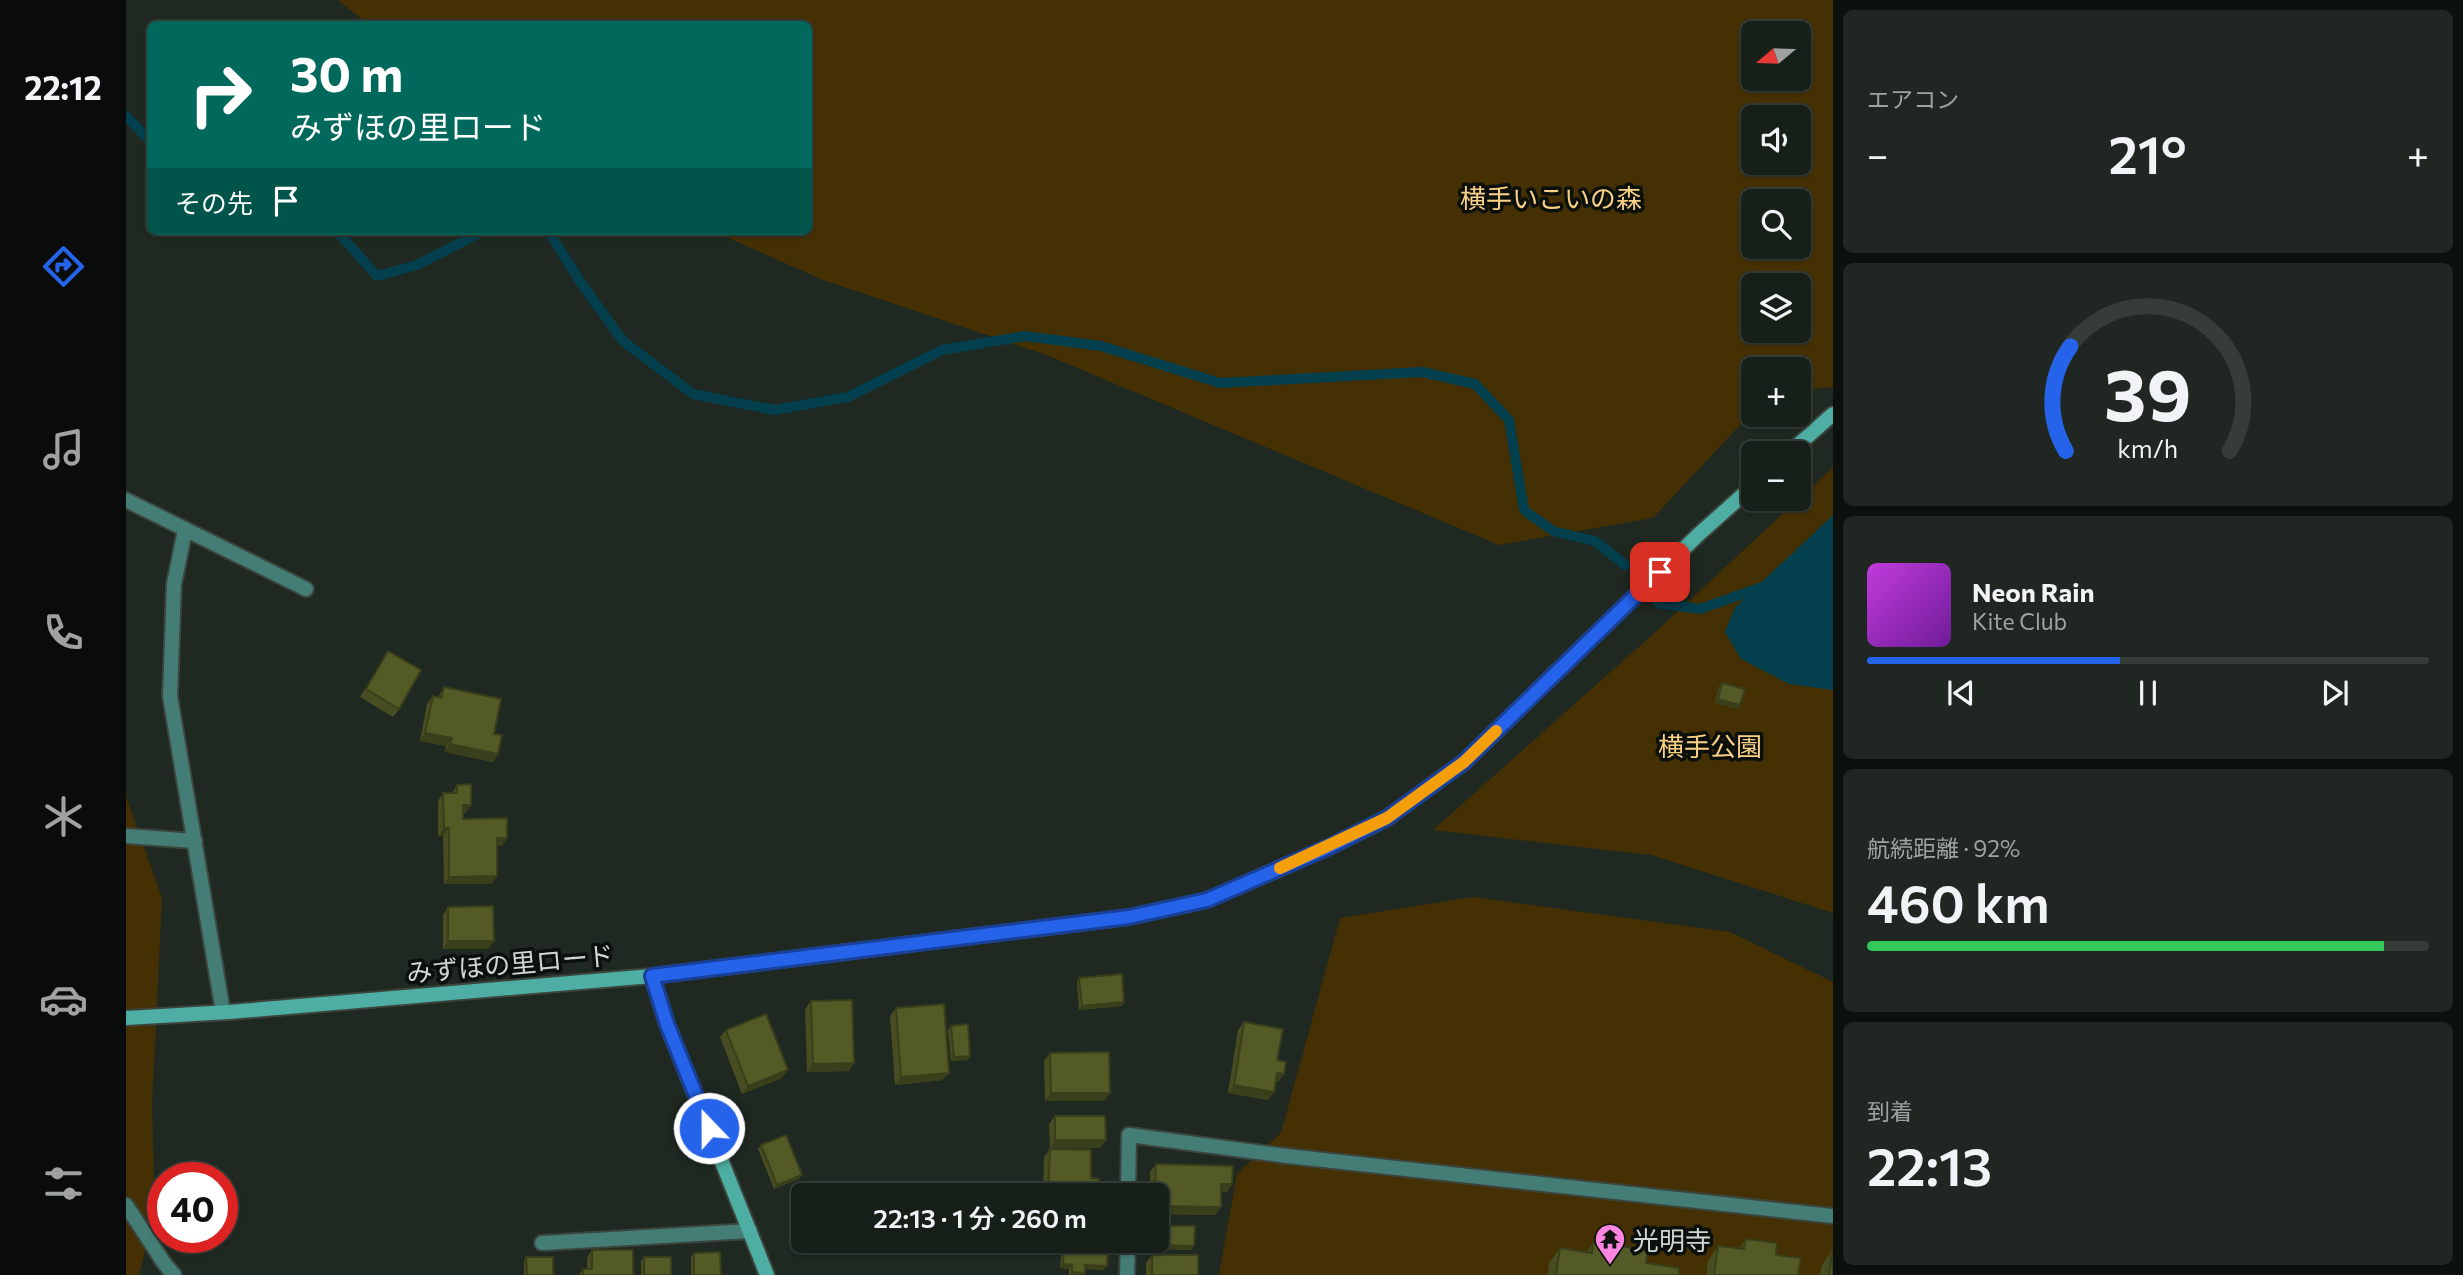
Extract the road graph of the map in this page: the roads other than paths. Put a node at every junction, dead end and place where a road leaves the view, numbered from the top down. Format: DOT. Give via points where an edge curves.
graph roads {
  1 [pos="1833,414"];
  2 [pos="1803,441"];
  3 [pos="1741,497"];
  4 [pos="126,500"];
  5 [pos="185,530"];
  6 [pos="306,589"];
  7 [pos="126,836"];
  8 [pos="195,841"];
  9 [pos="652,976"];
  10 [pos="223,1012"];
  11 [pos="126,1018"];
  12 [pos="1128,1183"];
  13 [pos="126,1205"];
  14 [pos="1833,1216"];
  15 [pos="750,1231"];
  16 [pos="542,1243"];
  17 [pos="1128,1253"];
  18 [pos="174,1275"];
  19 [pos="767,1275"];
  20 [pos="1128,1275"];
  1 -- 2 [label="street"];
  3 -- 9 [label="street, みずほの里ロード" via="1464,762 1387,818 1329,847 1207,900 1129,917"];
  4 -- 5 [label="street"];
  5 -- 6 [label="street"];
  5 -- 8 [label="street" via="174,584 170,696"];
  7 -- 8 [label="street"];
  8 -- 10 [label="street"];
  9 -- 10 [label="street, みずほの里ロード"];
  9 -- 15 [label="street"];
  10 -- 11 [label="street, みずほの里ロード"];
  12 -- 14 [label="street" via="1129,1135"];
  13 -- 18 [label="street"];
  15 -- 16 [label="street"];
  15 -- 19 [label="street"];
  17 -- 20 [label="street"];
}
